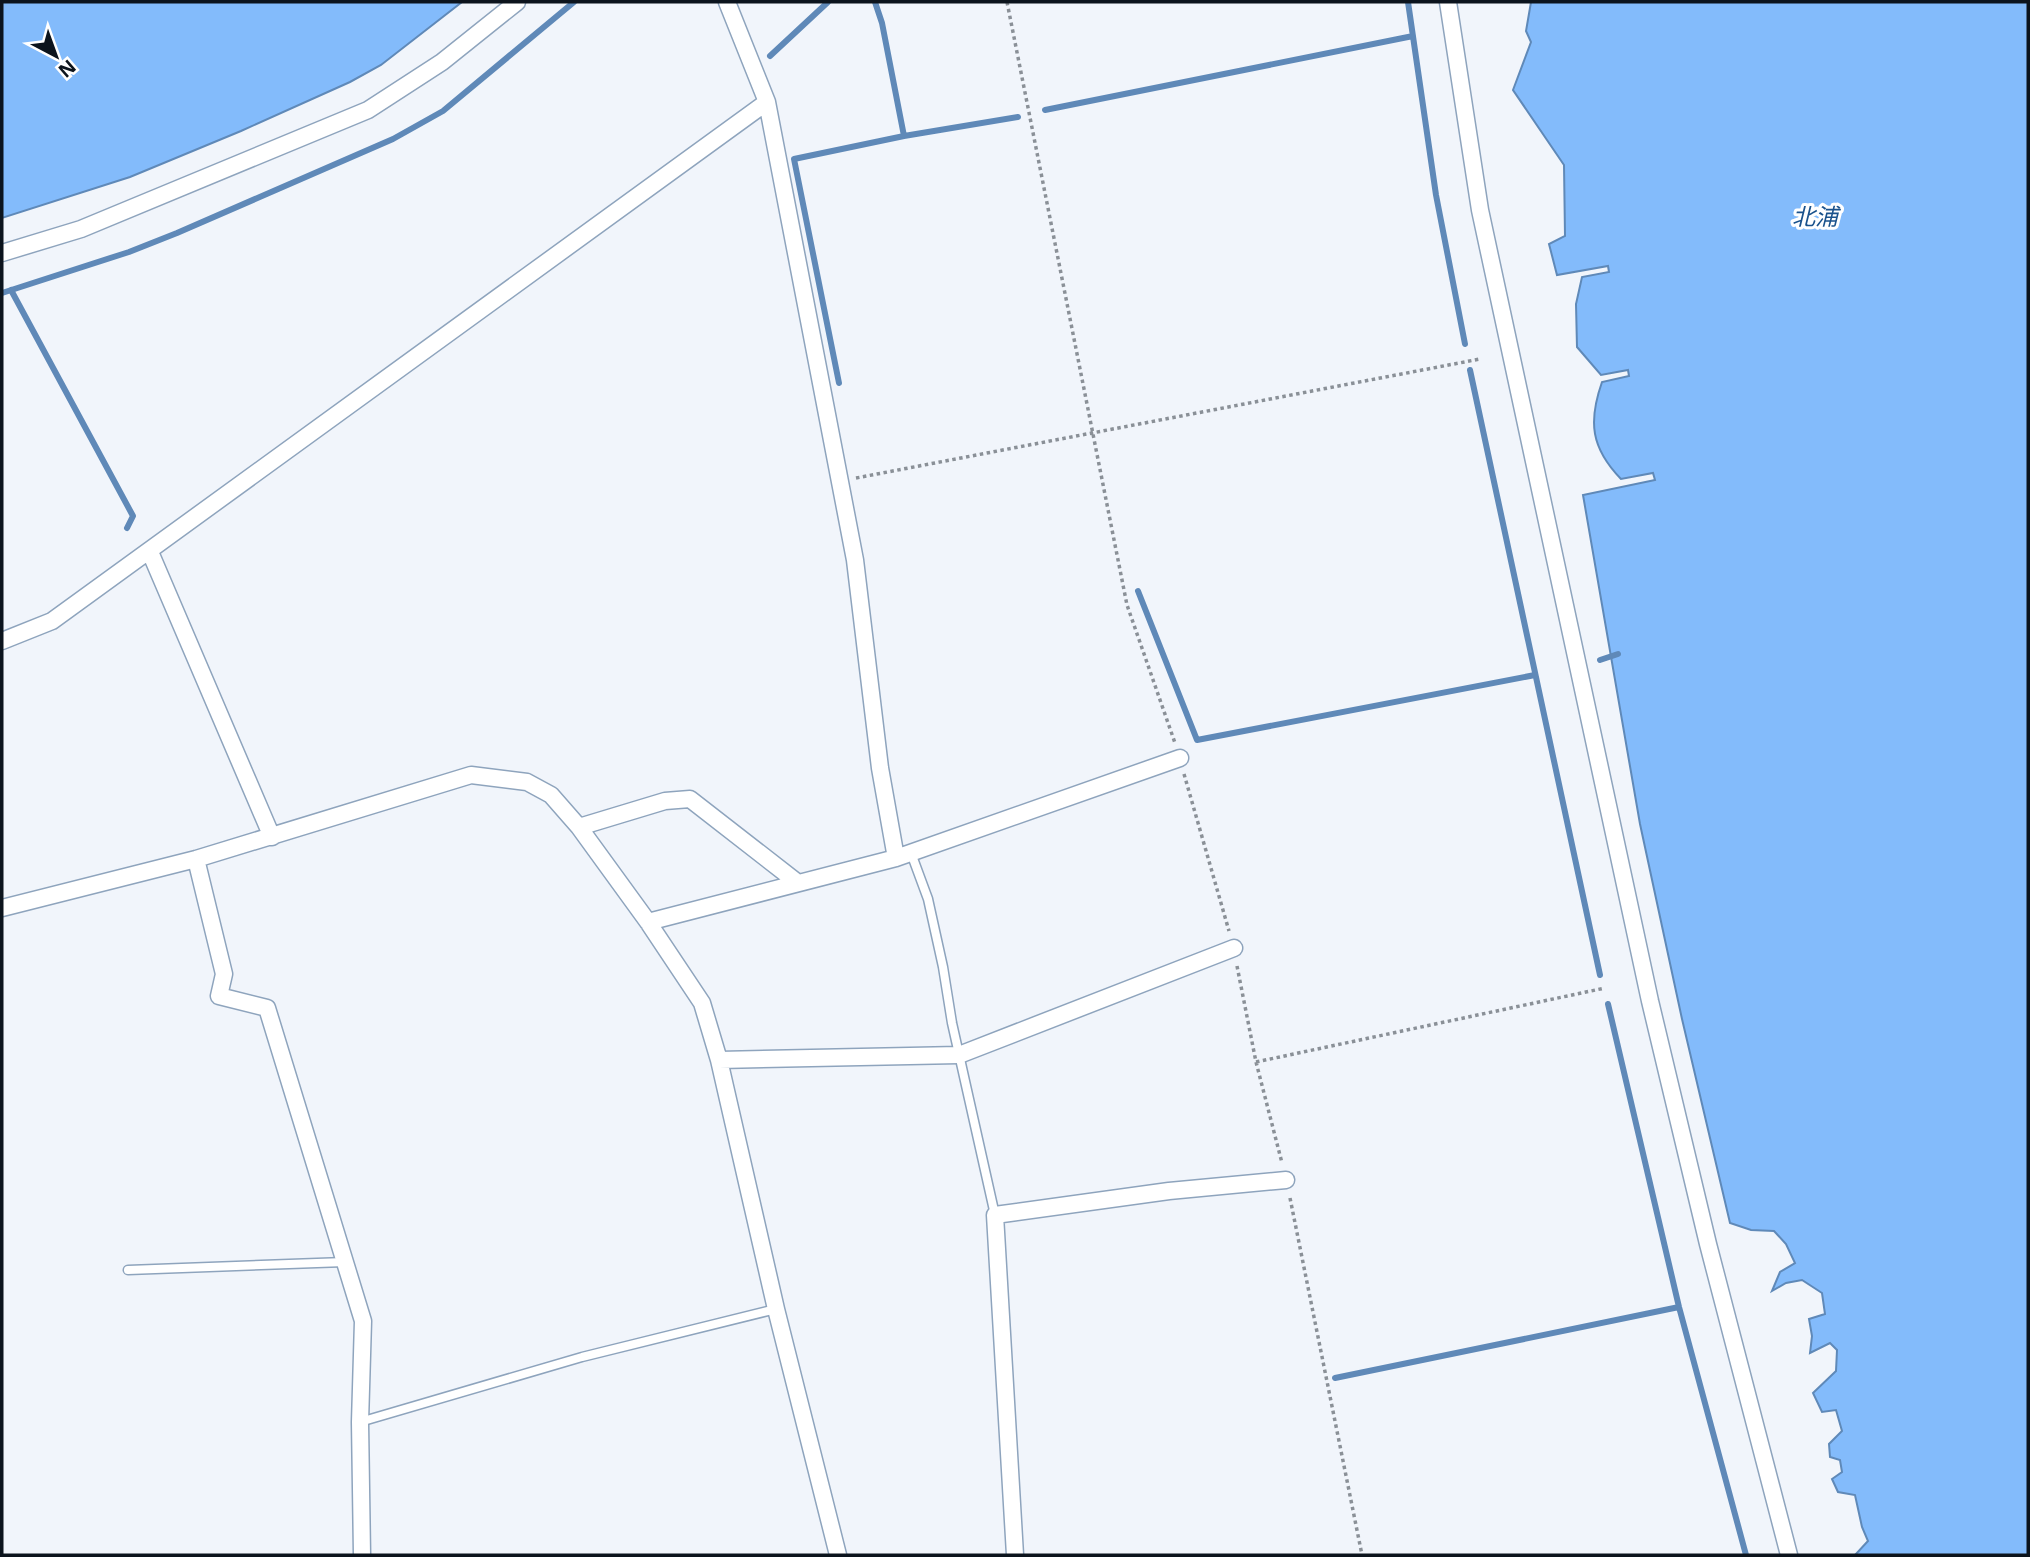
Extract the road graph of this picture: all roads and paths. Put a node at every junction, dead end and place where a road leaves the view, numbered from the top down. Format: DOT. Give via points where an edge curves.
graph roads {
  1 [pos="517,2"];
  2 [pos="727,2"];
  3 [pos="1007,2"];
  4 [pos="1448,2"];
  5 [pos="767,102"];
  6 [pos="2,253"];
  7 [pos="1480,359"];
  8 [pos="1092,433"];
  9 [pos="840,481"];
  10 [pos="150,552"];
  11 [pos="2,641"];
  12 [pos="1180,758"];
  13 [pos="579,827"];
  14 [pos="272,837"];
  15 [pos="904,856"];
  16 [pos="196,859"];
  17 [pos="798,883"];
  18 [pos="2,908"];
  19 [pos="648,922"];
  20 [pos="1234,948"];
  21 [pos="1605,988"];
  22 [pos="959,1055"];
  23 [pos="719,1060"];
  24 [pos="1256,1062"];
  25 [pos="1286,1180"];
  26 [pos="995,1215"];
  27 [pos="345,1262"];
  28 [pos="128,1270"];
  29 [pos="776,1309"];
  30 [pos="360,1422"];
  31 [pos="362,1555"];
  32 [pos="838,1555"];
  33 [pos="1015,1555"];
  34 [pos="1363,1555"];
  35 [pos="1789,1555"];
  1 -- 6 [label="street" via="442,62 368,110 81,229"];
  2 -- 5 [label="street"];
  3 -- 8 [label="path"];
  4 -- 35 [label="street" via="1480,210 1650,1001"];
  5 -- 9 [label="street"];
  5 -- 10 [label="street"];
  7 -- 8 [label="path"];
  8 -- 9 [label="path"];
  8 -- 12 [label="path" via="1128,605"];
  9 -- 15 [label="street" via="855,560 880,768"];
  10 -- 11 [label="street" via="52,621"];
  10 -- 14 [label="street"];
  12 -- 15 [label="street"];
  12 -- 20 [label="path"];
  13 -- 14 [label="street" via="551,795 527,782 471,775"];
  13 -- 17 [label="street" via="665,801 690,799"];
  13 -- 19 [label="street"];
  14 -- 16 [label="street"];
  15 -- 17 [label="street"];
  15 -- 22 [label="lane" via="928,899"];
  16 -- 18 [label="street"];
  16 -- 27 [label="street" via="224,974 219,996 267,1008"];
  17 -- 19 [label="street"];
  19 -- 23 [label="street" via="702,1003"];
  20 -- 22 [label="street"];
  20 -- 24 [label="path"];
  21 -- 24 [label="path"];
  22 -- 23 [label="street"];
  22 -- 26 [label="lane"];
  23 -- 29 [label="street"];
  24 -- 25 [label="path"];
  25 -- 26 [label="street"];
  25 -- 34 [label="path"];
  26 -- 33 [label="street"];
  27 -- 28 [label="lane"];
  27 -- 30 [label="street" via="363,1321"];
  29 -- 30 [label="lane" via="582,1357"];
  29 -- 32 [label="street"];
  30 -- 31 [label="street"];
}
